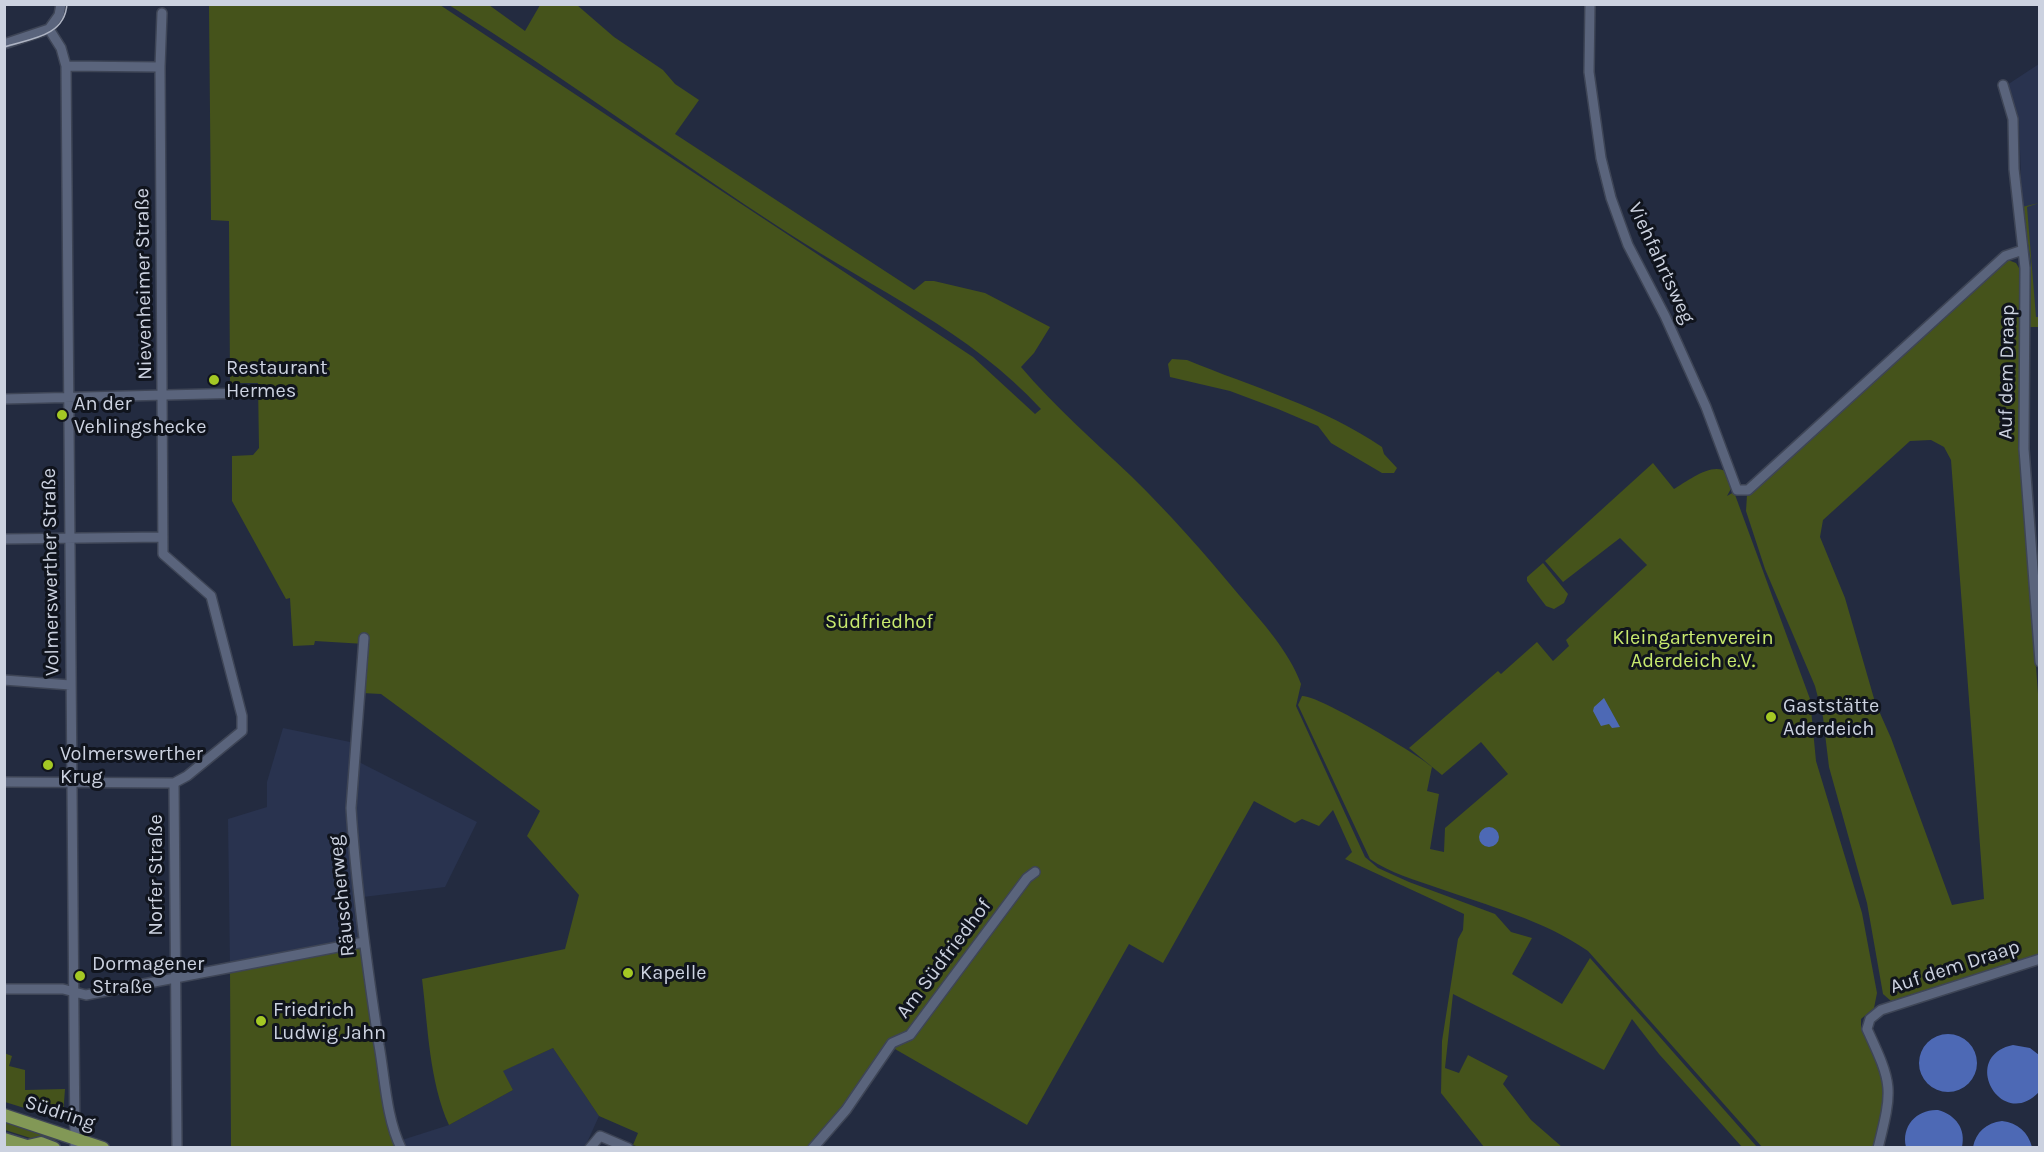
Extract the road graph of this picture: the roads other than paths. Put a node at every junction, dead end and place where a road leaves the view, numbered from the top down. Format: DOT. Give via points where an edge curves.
graph roads {
  1 [pos="61,4"];
  2 [pos="1590,4"];
  3 [pos="162,13"];
  4 [pos="49,29"];
  5 [pos="4,44"];
  6 [pos="66,66"];
  7 [pos="160,67"];
  8 [pos="2003,85"];
  9 [pos="2023,250"];
  10 [pos="247,393"];
  11 [pos="163,395"];
  12 [pos="67,397"];
  13 [pos="4,399"];
  14 [pos="163,537"];
  15 [pos="69,538"];
  16 [pos="4,539"];
  17 [pos="364,638"];
  18 [pos="2040,662"];
  19 [pos="4,680"];
  20 [pos="70,685"];
  21 [pos="4,782"];
  22 [pos="71,783"];
  23 [pos="174,783"];
  24 [pos="1035,872"];
  25 [pos="364,942"];
  26 [pos="2040,959"];
  27 [pos="174,979"];
  28 [pos="4,989"];
  29 [pos="74,992"];
  30 [pos="4,1115"];
  31 [pos="4,1139"];
  32 [pos="73,1144"];
  33 [pos="31,1147"];
  34 [pos="54,1148"];
  35 [pos="103,1148"];
  36 [pos="177,1148"];
  37 [pos="401,1148"];
  38 [pos="590,1148"];
  39 [pos="628,1148"];
  40 [pos="813,1148"];
  41 [pos="1878,1148"];
  1 -- 4 [label="street"];
  2 -- 9 [label="street, Viehfahrtsweg" via="1589,72 1611,198 1628,245 1706,407 1738,491 1748,490 2005,256"];
  3 -- 7 [label="street, Nievenheimer Straße"];
  4 -- 5 [label="street"];
  4 -- 6 [label="street, Volmerswerther Straße" via="62,48"];
  6 -- 7 [label="street"];
  6 -- 12 [label="street, Volmerswerther Straße"];
  7 -- 11 [label="street, Nievenheimer Straße"];
  8 -- 9 [label="street, Auf dem Draap" via="2013,119"];
  9 -- 18 [label="street, Auf dem Draap" via="2024,449"];
  10 -- 11 [label="street"];
  11 -- 12 [label="street"];
  11 -- 14 [label="street, Nievenheimer Straße"];
  12 -- 13 [label="street"];
  12 -- 15 [label="street, Volmerswerther Straße"];
  14 -- 15 [label="street"];
  14 -- 23 [label="street" via="163,554 211,596 242,719 241,734"];
  15 -- 16 [label="street"];
  15 -- 20 [label="street, Volmerswerther Straße"];
  17 -- 25 [label="street, Räuscherweg" via="351,808"];
  19 -- 20 [label="street"];
  20 -- 22 [label="street, Volmerswerther Straße"];
  21 -- 22 [label="street"];
  22 -- 23 [label="street"];
  22 -- 29 [label="street, Volmerswerther Straße"];
  23 -- 27 [label="street, Norfer Straße"];
  24 -- 40 [label="street, Am Südfriedhof" via="910,1035 888,1048 846,1110"];
  25 -- 27 [label="street"];
  25 -- 37 [label="street, Räuscherweg" via="392,1122"];
  26 -- 41 [label="street, Auf dem Draap" via="1873,1015 1866,1027 1885,1068 1890,1094"];
  27 -- 29 [label="street" via="86,996"];
  27 -- 36 [label="street, Norfer Straße"];
  28 -- 29 [label="street"];
  29 -- 32 [label="street, Volmerswerther Straße"];
  30 -- 32 [label="main road, Südring"];
  31 -- 33 [label="main road, Südring"];
  32 -- 35 [label="main road, Südring"];
  33 -- 34 [label="main road, Südring" via="41,1143"];
  38 -- 39 [label="street" via="600,1136"];
}
